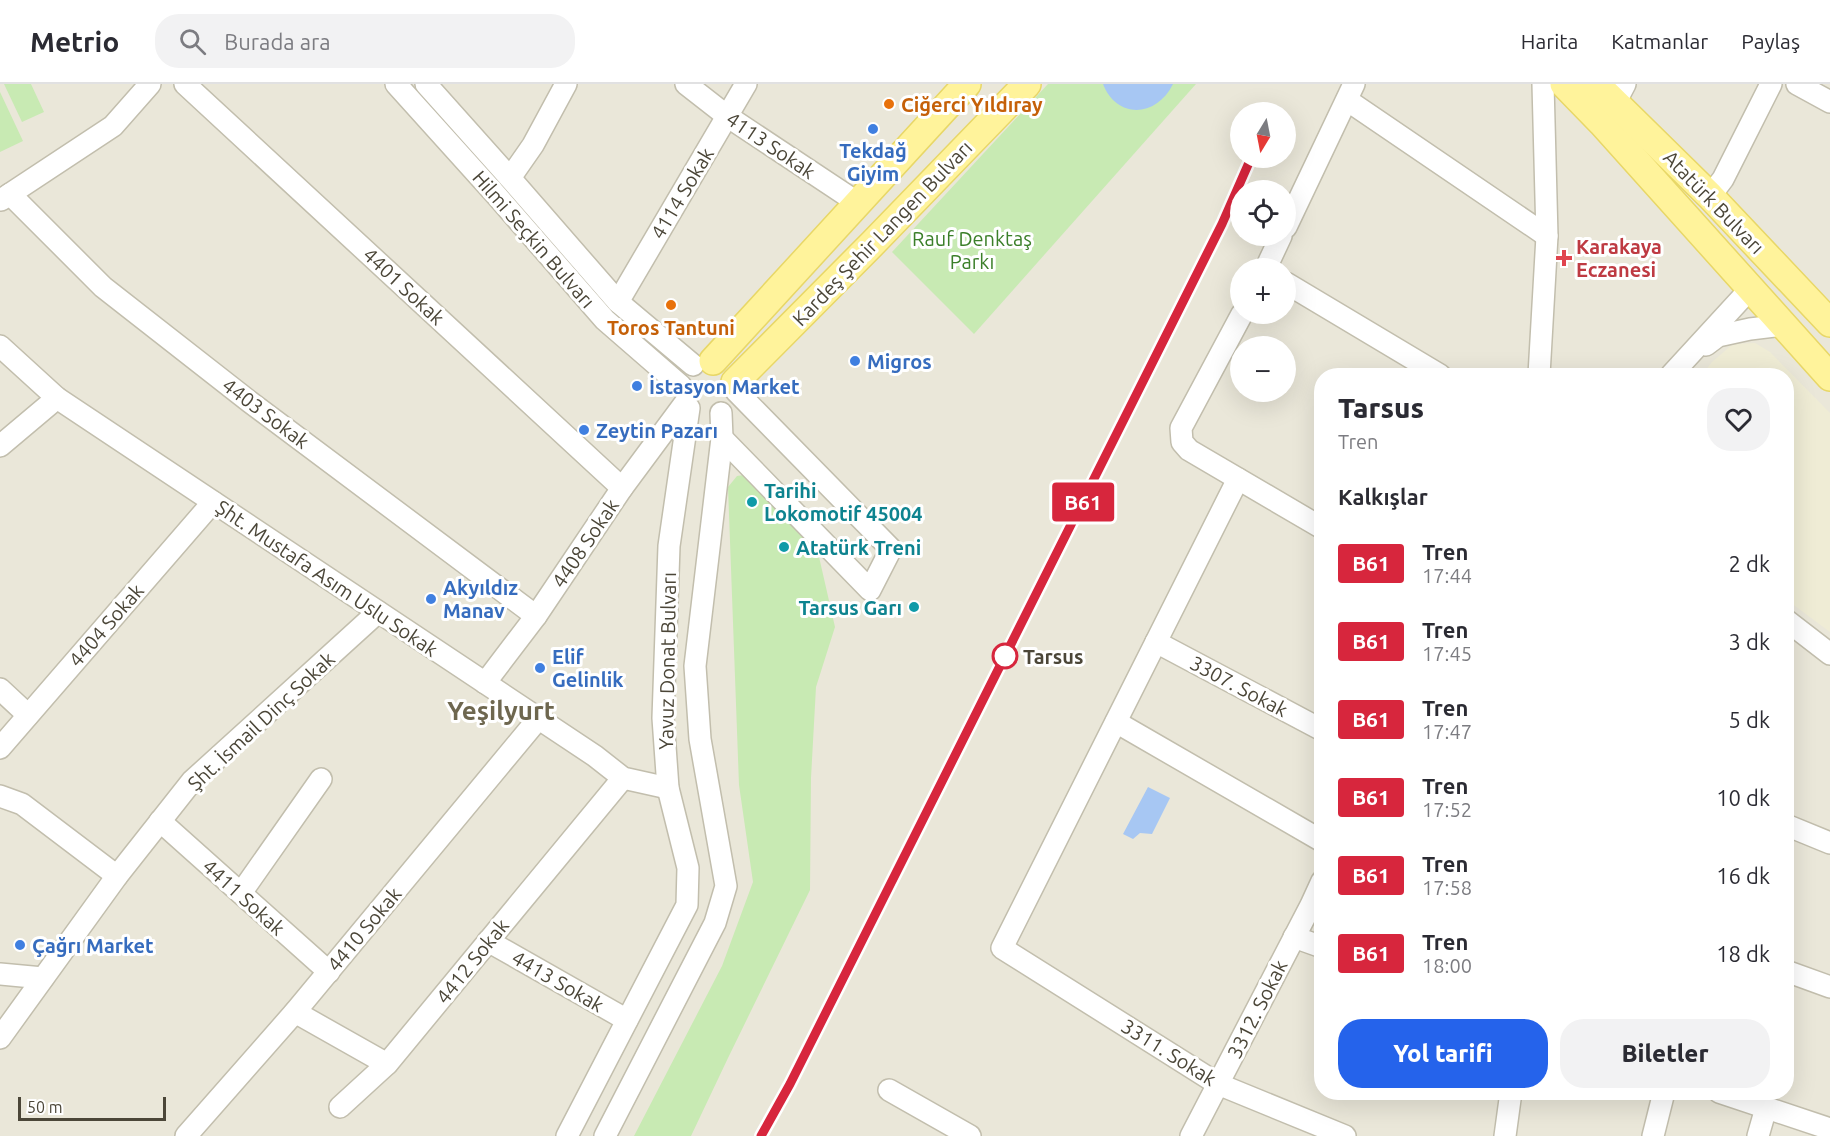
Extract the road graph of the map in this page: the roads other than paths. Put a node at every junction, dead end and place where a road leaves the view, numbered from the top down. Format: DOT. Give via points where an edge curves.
graph roads {
  1 [pos="150,84"];
  2 [pos="185,84"];
  3 [pos="396,84"];
  4 [pos="426,84"];
  5 [pos="566,84"];
  6 [pos="686,84"];
  7 [pos="746,84"];
  8 [pos="967,84"];
  9 [pos="1027,84"];
  10 [pos="1543,84"];
  11 [pos="1563,84"];
  12 [pos="1596,84"];
  13 [pos="1771,84"];
  14 [pos="1797,84"];
  15 [pos="1350,92"];
  16 [pos="1620,93"];
  17 [pos="1830,102"];
  18 [pos="728,116"];
  19 [pos="510,178"];
  20 [pos="1710,196"];
  21 [pos="5,197"];
  22 [pos="858,203"];
  23 [pos="1296,206"];
  24 [pos="1547,236"];
  25 [pos="1296,288"];
  26 [pos="1750,289"];
  27 [pos="618,302"];
  28 [pos="1830,323"];
  29 [pos="1237,324"];
  30 [pos="1784,324"];
  31 [pos="0,346"];
  32 [pos="1686,359"];
  33 [pos="703,363"];
  34 [pos="1822,367"];
  35 [pos="1428,368"];
  36 [pos="1539,368"];
  37 [pos="1678,368"];
  38 [pos="736,386"];
  39 [pos="57,398"];
  40 [pos="685,399"];
  41 [pos="721,413"];
  42 [pos="722,438"];
  43 [pos="0,446"];
  44 [pos="1238,479"];
  45 [pos="622,488"];
  46 [pos="213,502"];
  47 [pos="1314,523"];
  48 [pos="378,612"];
  49 [pos="536,616"];
  50 [pos="1794,626"];
  51 [pos="1156,642"];
  52 [pos="1830,654"];
  53 [pos="485,683"];
  54 [pos="0,689"];
  55 [pos="28,715"];
  56 [pos="538,719"];
  57 [pos="1116,722"];
  58 [pos="1314,726"];
  59 [pos="0,748"];
  60 [pos="623,778"];
  61 [pos="321,779"];
  62 [pos="668,788"];
  63 [pos="0,796"];
  64 [pos="160,821"];
  65 [pos="1794,828"];
  66 [pos="1314,836"];
  67 [pos="1830,843"];
  68 [pos="117,876"];
  69 [pos="241,893"];
  70 [pos="1314,897"];
  71 [pos="1294,937"];
  72 [pos="488,941"];
  73 [pos="1314,943"];
  74 [pos="329,972"];
  75 [pos="0,974"];
  76 [pos="1794,974"];
  77 [pos="43,978"];
  78 [pos="1830,987"];
  79 [pos="295,1012"];
  80 [pos="627,1020"];
  81 [pos="0,1038"];
  82 [pos="387,1064"];
  83 [pos="1218,1084"];
  84 [pos="889,1090"];
  85 [pos="1510,1100"];
  86 [pos="1662,1100"];
  87 [pos="1742,1100"];
  88 [pos="340,1107"];
  89 [pos="1766,1108"];
  90 [pos="1830,1129"];
  91 [pos="186,1136"];
  92 [pos="567,1136"];
  93 [pos="605,1136"];
  94 [pos="970,1136"];
  95 [pos="1191,1136"];
  96 [pos="1345,1136"];
  97 [pos="1505,1136"];
  98 [pos="1653,1136"];
  99 [pos="1758,1136"];
  1 -- 21 [label="street" via="113,126"];
  2 -- 45 [label="street, 4401 Sokak"];
  3 -- 40 [label="street, Hilmi Seçkin Bulvarı" via="604,320"];
  4 -- 19 [label="street, Hilmi Seçkin Bulvarı"];
  5 -- 19 [label="street" via="534,145"];
  6 -- 18 [label="street, 4113 Sokak"];
  7 -- 18 [label="street, 4114 Sokak"];
  8 -- 22 [label="main road, Kardeş Şehir Langen Bulvarı"];
  9 -- 38 [label="main road, Kardeş Şehir Langen Bulvarı"];
  10 -- 24 [label="street"];
  11 -- 26 [label="main road"];
  12 -- 16 [label="main road, Atatürk Bulvarı"];
  13 -- 20 [label="street" via="1723,179"];
  14 -- 17 [label="street"];
  15 -- 23 [label="street"];
  15 -- 24 [label="street"];
  16 -- 20 [label="main road, Atatürk Bulvarı"];
  18 -- 22 [label="street, 4113 Sokak"];
  18 -- 27 [label="street, 4114 Sokak"];
  19 -- 27 [label="street, Hilmi Seçkin Bulvarı"];
  20 -- 28 [label="main road, Atatürk Bulvarı"];
  21 -- 49 [label="street, 4403 Sokak" via="103,288"];
  22 -- 33 [label="main road, Kardeş Şehir Langen Bulvarı"];
  24 -- 36 [label="street"];
  25 -- 35 [label="street"];
  26 -- 30 [label="main road"];
  26 -- 32 [label="street"];
  27 -- 33 [label="street, Hilmi Seçkin Bulvarı"];
  29 -- 44 [label="street" via="1181,428 1182,442 1189,450"];
  30 -- 32 [label="street" via="1718,336"];
  30 -- 34 [label="main road"];
  31 -- 39 [label="street, Şht. Mustafa Asım Uslu Sokak"];
  32 -- 37 [label="street"];
  33 -- 38 [label="street" via="727,368"];
  33 -- 40 [label="street" via="683,378"];
  38 -- 41 [label="street" via="734,400"];
  38 -- 42 [label="street" via="891,549 870,590"];
  39 -- 43 [label="street"];
  39 -- 46 [label="street, Şht. Mustafa Asım Uslu Sokak"];
  40 -- 41 [label="street" via="696,413"];
  40 -- 45 [label="street, 4408 Sokak"];
  40 -- 62 [label="street, Yavuz Donat Bulvarı" via="669,546 663,718"];
  41 -- 42 [label="street, Yavuz Donat Bulvarı"];
  42 -- 93 [label="street, Yavuz Donat Bulvarı" via="695,666 700,739 726,886 715,922"];
  44 -- 47 [label="street"];
  44 -- 51 [label="street"];
  45 -- 49 [label="street, 4408 Sokak"];
  46 -- 48 [label="street, Şht. Mustafa Asım Uslu Sokak"];
  46 -- 55 [label="street, 4404 Sokak"];
  48 -- 53 [label="street, Şht. Mustafa Asım Uslu Sokak"];
  48 -- 64 [label="street, Şht. İsmail Dinç Sokak" via="192,781"];
  49 -- 53 [label="street, 4408 Sokak"];
  50 -- 52 [label="street"];
  51 -- 57 [label="street"];
  51 -- 58 [label="street, 3307. Sokak"];
  53 -- 56 [label="street, Şht. Mustafa Asım Uslu Sokak"];
  54 -- 55 [label="street"];
  55 -- 59 [label="street, 4404 Sokak"];
  56 -- 60 [label="street, Şht. Mustafa Asım Uslu Sokak"];
  56 -- 74 [label="street, 4410 Sokak"];
  57 -- 66 [label="street"];
  57 -- 83 [label="street, 3311. Sokak" via="1002,948"];
  60 -- 62 [label="street, Şht. Mustafa Asım Uslu Sokak"];
  60 -- 72 [label="street, 4412 Sokak"];
  61 -- 69 [label="street"];
  62 -- 80 [label="street, Yavuz Donat Bulvarı" via="688,868 687,905"];
  63 -- 68 [label="street" via="22,804"];
  64 -- 68 [label="street, Şht. İsmail Dinç Sokak"];
  64 -- 69 [label="street, 4411 Sokak"];
  65 -- 67 [label="street"];
  68 -- 77 [label="street, Şht. İsmail Dinç Sokak"];
  69 -- 74 [label="street, 4411 Sokak"];
  70 -- 71 [label="street, 3312. Sokak"];
  71 -- 73 [label="street"];
  71 -- 83 [label="street, 3312. Sokak"];
  72 -- 80 [label="street, 4413 Sokak"];
  72 -- 82 [label="street, 4412 Sokak"];
  74 -- 79 [label="street, 4410 Sokak"];
  75 -- 77 [label="street"];
  76 -- 78 [label="street"];
  77 -- 81 [label="street, Şht. İsmail Dinç Sokak"];
  79 -- 82 [label="street"];
  79 -- 91 [label="street, 4410 Sokak"];
  80 -- 92 [label="street, Yavuz Donat Bulvarı"];
  82 -- 88 [label="street, 4412 Sokak"];
  83 -- 95 [label="street, 3312. Sokak"];
  83 -- 96 [label="street, 3311. Sokak"];
  84 -- 94 [label="street"];
  85 -- 97 [label="street"];
  86 -- 98 [label="street"];
  87 -- 89 [label="street"];
  89 -- 90 [label="street"];
  89 -- 99 [label="street"];
}
